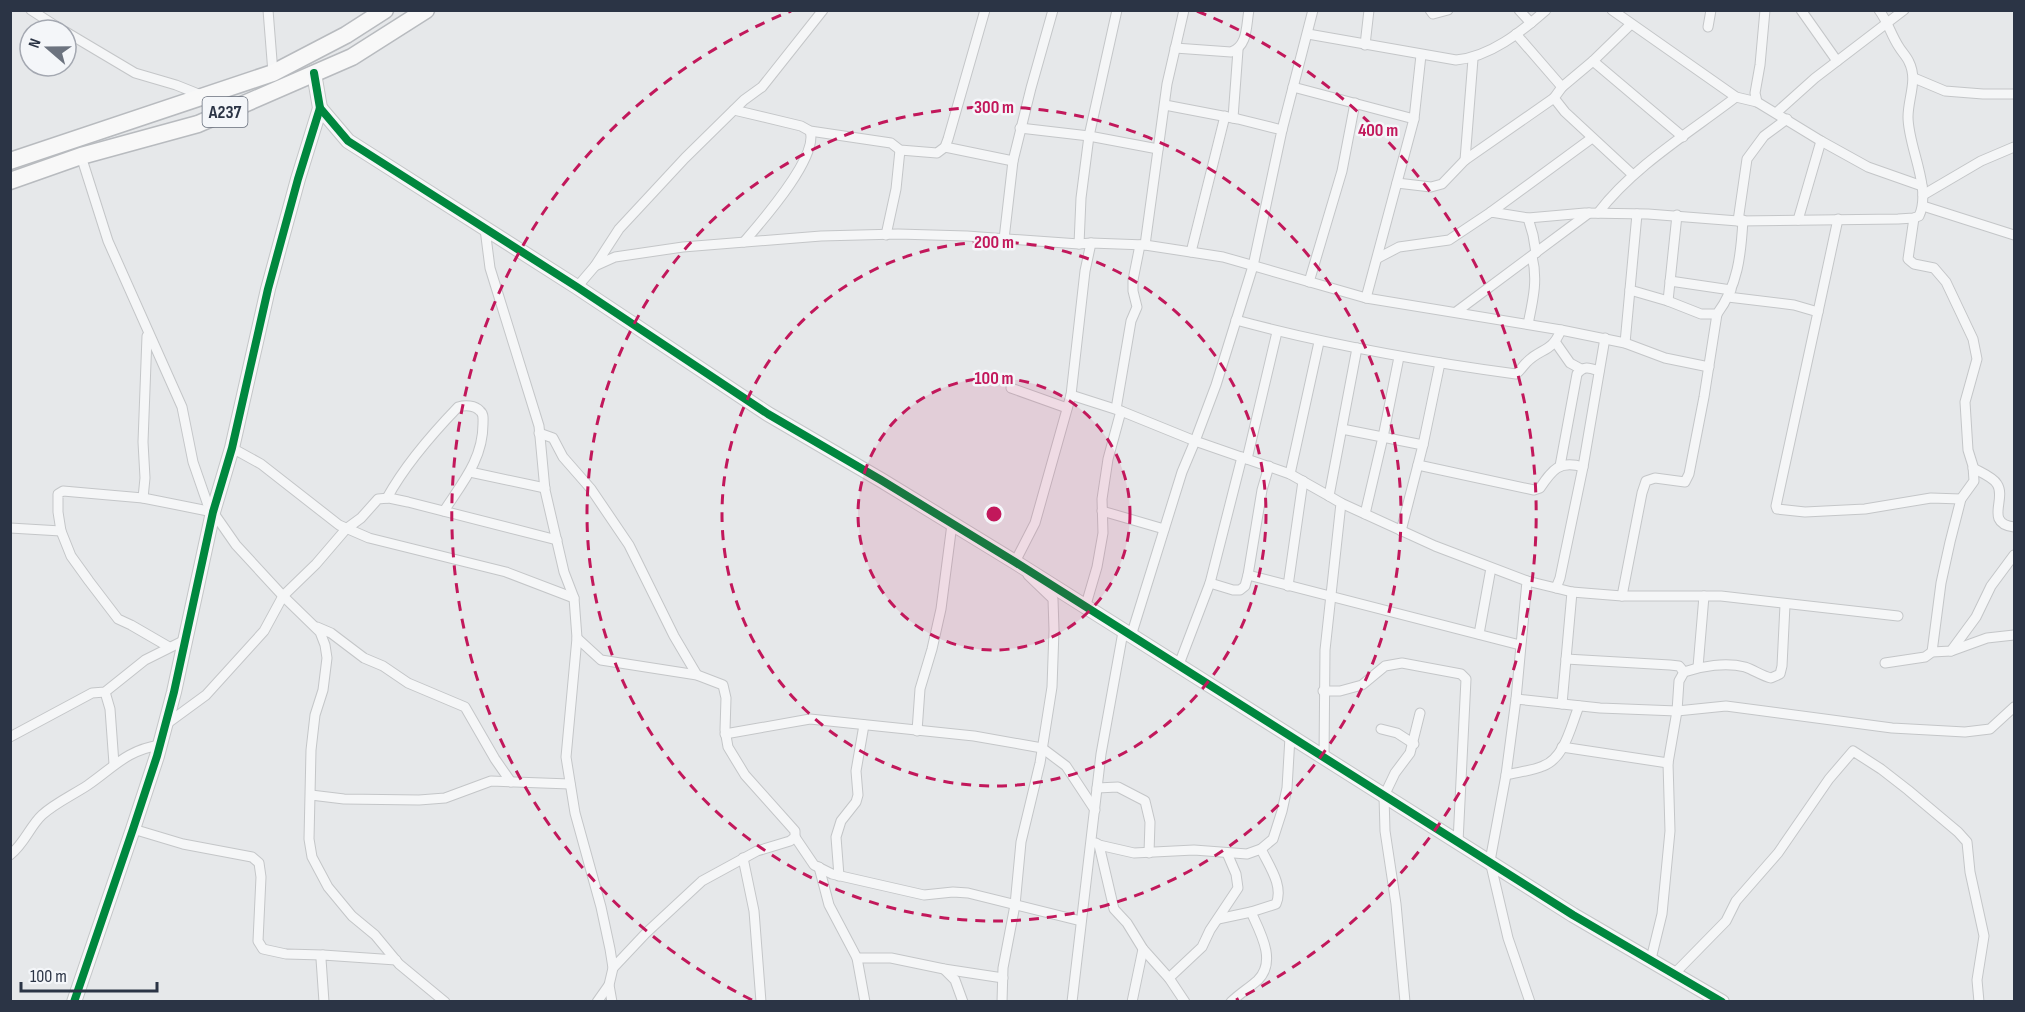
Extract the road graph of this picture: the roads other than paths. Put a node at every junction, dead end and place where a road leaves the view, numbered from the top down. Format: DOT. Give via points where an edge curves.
graph roads {
  1 [pos="268,10"];
  2 [pos="385,10"];
  3 [pos="426,10"];
  4 [pos="823,10"];
  5 [pos="985,10"];
  6 [pos="1053,10"];
  7 [pos="1117,10"];
  8 [pos="1184,10"];
  9 [pos="1249,10"];
  10 [pos="1313,10"];
  11 [pos="1369,10"];
  12 [pos="1430,10"];
  13 [pos="1448,10"];
  14 [pos="1519,10"];
  15 [pos="1546,10"];
  16 [pos="1612,10"];
  17 [pos="1711,10"];
  18 [pos="1766,10"];
  19 [pos="1801,10"];
  20 [pos="1879,10"];
  21 [pos="1904,10"];
  22 [pos="1531,23"];
  23 [pos="1889,24"];
  24 [pos="1630,25"];
  25 [pos="1708,27"];
  26 [pos="1308,34"];
  27 [pos="1516,34"];
  28 [pos="78,39"];
  29 [pos="1365,45"];
  30 [pos="1175,48"];
  31 [pos="1238,50"];
  32 [pos="1421,55"];
  33 [pos="1473,59"];
  34 [pos="1593,61"];
  35 [pos="1837,61"];
  36 [pos="273,73"];
  37 [pos="314,73"];
  38 [pos="1914,78"];
  39 [pos="1293,87"];
  40 [pos="1562,87"];
  41 [pos="2014,94"];
  42 [pos="206,97"];
  43 [pos="1736,97"];
  44 [pos="1554,98"];
  45 [pos="1757,102"];
  46 [pos="1355,103"];
  47 [pos="1165,105"];
  48 [pos="320,108"];
  49 [pos="734,110"];
  50 [pos="1776,113"];
  51 [pos="1229,117"];
  52 [pos="1414,119"];
  53 [pos="1787,119"];
  54 [pos="1020,128"];
  55 [pos="1282,130"];
  56 [pos="810,131"];
  57 [pos="1089,136"];
  58 [pos="1683,137"];
  59 [pos="1592,138"];
  60 [pos="1821,141"];
  61 [pos="945,147"];
  62 [pos="2014,147"];
  63 [pos="1158,149"];
  64 [pos="900,150"];
  65 [pos="81,156"];
  66 [pos="1465,160"];
  67 [pos="10,161"];
  68 [pos="1013,161"];
  69 [pos="1633,175"];
  70 [pos="10,181"];
  71 [pos="1397,183"];
  72 [pos="1922,191"];
  73 [pos="1923,206"];
  74 [pos="1491,212"];
  75 [pos="1594,213"];
  76 [pos="1637,214"];
  77 [pos="1677,216"];
  78 [pos="1528,218"];
  79 [pos="1914,218"];
  80 [pos="1838,219"];
  81 [pos="1740,220"];
  82 [pos="1798,220"];
  83 [pos="485,229"];
  84 [pos="886,235"];
  85 [pos="2014,236"];
  86 [pos="1004,239"];
  87 [pos="744,242"];
  88 [pos="1091,243"];
  89 [pos="1079,244"];
  90 [pos="1143,245"];
  91 [pos="1191,252"];
  92 [pos="1534,254"];
  93 [pos="1378,258"];
  94 [pos="596,266"];
  95 [pos="1253,266"];
  96 [pos="1310,282"];
  97 [pos="1670,282"];
  98 [pos="577,287"];
  99 [pos="1630,290"];
  100 [pos="1729,294"];
  101 [pos="1366,298"];
  102 [pos="1668,301"];
  103 [pos="1456,312"];
  104 [pos="1818,312"];
  105 [pos="1717,314"];
  106 [pos="1236,320"];
  107 [pos="1528,324"];
  108 [pos="148,330"];
  109 [pos="1561,330"];
  110 [pos="1277,332"];
  111 [pos="1605,338"];
  112 [pos="1319,342"];
  113 [pos="1556,343"];
  114 [pos="1625,343"];
  115 [pos="1357,348"];
  116 [pos="1399,357"];
  117 [pos="1440,363"];
  118 [pos="1709,368"];
  119 [pos="1581,369"];
  120 [pos="1599,371"];
  121 [pos="1011,388"];
  122 [pos="1071,395"];
  123 [pos="1067,408"];
  124 [pos="1118,410"];
  125 [pos="1342,429"];
  126 [pos="539,433"];
  127 [pos="1383,437"];
  128 [pos="1195,441"];
  129 [pos="1423,445"];
  130 [pos="232,448"];
  131 [pos="1244,458"];
  132 [pos="1418,465"];
  133 [pos="1269,466"];
  134 [pos="1560,466"];
  135 [pos="1583,467"];
  136 [pos="1973,468"];
  137 [pos="470,472"];
  138 [pos="1290,474"];
  139 [pos="1304,481"];
  140 [pos="545,488"];
  141 [pos="1329,496"];
  142 [pos="143,498"];
  143 [pos="387,498"];
  144 [pos="1961,500"];
  145 [pos="1341,503"];
  146 [pos="212,511"];
  147 [pos="444,511"];
  148 [pos="1102,511"];
  149 [pos="1365,514"];
  150 [pos="952,524"];
  151 [pos="2014,527"];
  152 [pos="10,528"];
  153 [pos="346,529"];
  154 [pos="1164,529"];
  155 [pos="62,531"];
  156 [pos="1401,531"];
  157 [pos="557,540"];
  158 [pos="2014,555"];
  159 [pos="1015,562"];
  160 [pos="1491,568"];
  161 [pos="1248,575"];
  162 [pos="1527,581"];
  163 [pos="1210,583"];
  164 [pos="1288,586"];
  165 [pos="1556,588"];
  166 [pos="1572,592"];
  167 [pos="283,596"];
  168 [pos="1331,596"];
  169 [pos="1622,596"];
  170 [pos="1704,596"];
  171 [pos="574,598"];
  172 [pos="1785,605"];
  173 [pos="1085,608"];
  174 [pos="1898,616"];
  175 [pos="312,625"];
  176 [pos="1127,634"];
  177 [pos="1479,634"];
  178 [pos="2014,634"];
  179 [pos="577,638"];
  180 [pos="185,640"];
  181 [pos="1520,645"];
  182 [pos="169,648"];
  183 [pos="1951,651"];
  184 [pos="1932,652"];
  185 [pos="1566,659"];
  186 [pos="1886,663"];
  187 [pos="1178,667"];
  188 [pos="1698,667"];
  189 [pos="1684,672"];
  190 [pos="697,675"];
  191 [pos="1323,691"];
  192 [pos="105,692"];
  193 [pos="1516,699"];
  194 [pos="1562,704"];
  195 [pos="1579,706"];
  196 [pos="2014,707"];
  197 [pos="1677,711"];
  198 [pos="1420,713"];
  199 [pos="165,724"];
  200 [pos="864,725"];
  201 [pos="1381,729"];
  202 [pos="917,731"];
  203 [pos="725,734"];
  204 [pos="10,737"];
  205 [pos="1290,737"];
  206 [pos="1414,744"];
  207 [pos="160,745"];
  208 [pos="1562,747"];
  209 [pos="1042,748"];
  210 [pos="1324,758"];
  211 [pos="1668,763"];
  212 [pos="114,764"];
  213 [pos="1506,775"];
  214 [pos="512,782"];
  215 [pos="570,784"];
  216 [pos="1097,788"];
  217 [pos="311,795"];
  218 [pos="1384,796"];
  219 [pos="1095,810"];
  220 [pos="133,829"];
  221 [pos="795,837"];
  222 [pos="1091,839"];
  223 [pos="1458,842"];
  224 [pos="1100,846"];
  225 [pos="1262,849"];
  226 [pos="1149,853"];
  227 [pos="1227,853"];
  228 [pos="10,855"];
  229 [pos="742,858"];
  230 [pos="1490,861"];
  231 [pos="819,867"];
  232 [pos="838,876"];
  233 [pos="1015,905"];
  234 [pos="1251,912"];
  235 [pos="1218,919"];
  236 [pos="1081,921"];
  237 [pos="1143,949"];
  238 [pos="323,955"];
  239 [pos="857,958"];
  240 [pos="1651,959"];
  241 [pos="396,960"];
  242 [pos="613,968"];
  243 [pos="944,969"];
  244 [pos="1675,973"];
  245 [pos="1003,978"];
  246 [pos="1168,978"];
  247 [pos="609,985"];
  248 [pos="74,1002"];
  249 [pos="324,1002"];
  250 [pos="445,1002"];
  251 [pos="597,1002"];
  252 [pos="612,1002"];
  253 [pos="761,1002"];
  254 [pos="865,1002"];
  255 [pos="963,1002"];
  256 [pos="1002,1002"];
  257 [pos="1072,1002"];
  258 [pos="1132,1002"];
  259 [pos="1185,1002"];
  260 [pos="1231,1002"];
  261 [pos="1405,1002"];
  262 [pos="1530,1002"];
  263 [pos="1722,1002"];
  264 [pos="1979,1002"];
  1 -- 36 [label="street"];
  2 -- 36 [label="highway, A237"];
  3 -- 37 [label="highway, A237" via="351,57"];
  4 -- 49 [label="street" via="762,87"];
  5 -- 61 [label="street"];
  6 -- 54 [label="street"];
  7 -- 57 [label="street"];
  8 -- 30 [label="street"];
  9 -- 31 [label="street" via="1243,44"];
  10 -- 26 [label="street"];
  11 -- 29 [label="street"];
  12 -- 13 [label="street" via="1433,14"];
  14 -- 22 [label="street"];
  15 -- 22 [label="street"];
  16 -- 24 [label="street"];
  17 -- 25 [label="street"];
  18 -- 45 [label="street"];
  19 -- 35 [label="street"];
  20 -- 23 [label="street"];
  21 -- 23 [label="street"];
  22 -- 27 [label="street"];
  23 -- 35 [label="street"];
  23 -- 38 [label="street" via="1910,62"];
  24 -- 34 [label="street"];
  24 -- 43 [label="street"];
  26 -- 29 [label="street"];
  26 -- 39 [label="street"];
  27 -- 33 [label="street"];
  27 -- 40 [label="street"];
  28 -- 42 [label="street" via="135,73"];
  29 -- 32 [label="street"];
  30 -- 31 [label="street"];
  30 -- 47 [label="street"];
  31 -- 51 [label="street"];
  32 -- 33 [label="street"];
  32 -- 52 [label="street"];
  33 -- 66 [label="street"];
  34 -- 40 [label="street"];
  34 -- 58 [label="street"];
  35 -- 50 [label="street"];
  36 -- 42 [label="highway, A237"];
  37 -- 48 [label="street"];
  37 -- 65 [label="highway, A237" via="198,124"];
  38 -- 41 [label="street" via="1946,91"];
  38 -- 72 [label="street" via="1908,117"];
  39 -- 46 [label="street"];
  39 -- 55 [label="street"];
  40 -- 44 [label="street"];
  42 -- 67 [label="highway, A237"];
  43 -- 45 [label="street"];
  43 -- 58 [label="street"];
  44 -- 59 [label="street"];
  44 -- 66 [label="street"];
  45 -- 50 [label="street"];
  46 -- 52 [label="street"];
  46 -- 96 [label="street" via="1342,171"];
  47 -- 51 [label="street"];
  47 -- 63 [label="street"];
  48 -- 83 [label="street" via="348,141"];
  48 -- 130 [label="street" via="268,289"];
  49 -- 56 [label="street"];
  49 -- 94 [label="street" via="619,229"];
  50 -- 53 [label="street"];
  51 -- 55 [label="street"];
  51 -- 91 [label="street"];
  52 -- 71 [label="street"];
  53 -- 60 [label="street"];
  53 -- 81 [label="street" via="1764,136 1747,159"];
  54 -- 57 [label="street"];
  54 -- 68 [label="street"];
  55 -- 95 [label="street"];
  56 -- 64 [label="street" via="891,142"];
  56 -- 87 [label="street" via="812,137 803,162 782,197"];
  57 -- 63 [label="street"];
  57 -- 89 [label="street"];
  58 -- 69 [label="street"];
  59 -- 69 [label="street"];
  59 -- 74 [label="street"];
  60 -- 72 [label="street"];
  60 -- 82 [label="street"];
  61 -- 64 [label="street" via="937,153"];
  61 -- 68 [label="street"];
  62 -- 72 [label="street"];
  63 -- 90 [label="street"];
  64 -- 84 [label="street"];
  65 -- 70 [label="highway, A237"];
  65 -- 108 [label="street" via="108,241"];
  66 -- 71 [label="street" via="1442,184 1431,187"];
  68 -- 86 [label="street"];
  69 -- 75 [label="street"];
  71 -- 93 [label="street"];
  72 -- 73 [label="street"];
  73 -- 79 [label="street"];
  73 -- 85 [label="street"];
  74 -- 78 [label="street"];
  74 -- 93 [label="street" via="1449,240 1400,247"];
  75 -- 76 [label="street"];
  75 -- 78 [label="street"];
  75 -- 92 [label="street"];
  76 -- 77 [label="street"];
  76 -- 99 [label="street"];
  77 -- 81 [label="street"];
  77 -- 97 [label="street"];
  78 -- 92 [label="street"];
  79 -- 80 [label="street"];
  79 -- 136 [label="street" via="1908,259 1934,268 1946,282 1973,339 1977,359 1965,402"];
  80 -- 82 [label="street"];
  80 -- 104 [label="street"];
  81 -- 82 [label="street"];
  81 -- 100 [label="street" via="1738,273"];
  83 -- 98 [label="street"];
  83 -- 126 [label="street" via="490,268"];
  84 -- 86 [label="street"];
  84 -- 87 [label="street"];
  86 -- 89 [label="street"];
  87 -- 94 [label="street" via="615,257"];
  88 -- 89 [label="street"];
  88 -- 90 [label="street"];
  88 -- 122 [label="street"];
  90 -- 91 [label="street"];
  90 -- 124 [label="street" via="1133,280 1137,307 1131,321"];
  91 -- 95 [label="street"];
  92 -- 103 [label="street"];
  92 -- 107 [label="street" via="1536,272"];
  93 -- 101 [label="street"];
  94 -- 98 [label="street"];
  95 -- 96 [label="street"];
  95 -- 106 [label="street"];
  96 -- 101 [label="street"];
  97 -- 100 [label="street"];
  97 -- 102 [label="street"];
  98 -- 150 [label="street" via="768,414"];
  99 -- 102 [label="street"];
  99 -- 114 [label="street"];
  100 -- 104 [label="street"];
  100 -- 105 [label="street"];
  101 -- 103 [label="street"];
  102 -- 105 [label="street" via="1701,315"];
  103 -- 107 [label="street"];
  104 -- 144 [label="street" via="1778,509 1817,512 1931,498"];
  105 -- 118 [label="street"];
  106 -- 110 [label="street"];
  106 -- 128 [label="street"];
  107 -- 109 [label="street"];
  108 -- 142 [label="street"];
  108 -- 146 [label="street" via="182,407 194,462"];
  109 -- 111 [label="street"];
  109 -- 113 [label="street"];
  110 -- 112 [label="street"];
  110 -- 131 [label="street"];
  111 -- 114 [label="street"];
  111 -- 120 [label="street"];
  112 -- 115 [label="street"];
  112 -- 138 [label="street"];
  113 -- 117 [label="street" via="1516,374"];
  113 -- 119 [label="street" via="1570,363"];
  114 -- 118 [label="street"];
  115 -- 116 [label="street"];
  115 -- 125 [label="street"];
  116 -- 117 [label="street"];
  116 -- 127 [label="street"];
  117 -- 129 [label="street"];
  118 -- 169 [label="street" via="1689,474 1685,482 1654,478 1646,481"];
  119 -- 120 [label="street"];
  119 -- 134 [label="street"];
  120 -- 135 [label="street"];
  121 -- 123 [label="street"];
  122 -- 123 [label="street"];
  122 -- 124 [label="street"];
  123 -- 159 [label="street" via="1035,523"];
  124 -- 128 [label="street"];
  124 -- 148 [label="street"];
  125 -- 127 [label="street"];
  125 -- 141 [label="street"];
  126 -- 140 [label="street"];
  126 -- 190 [label="street" via="553,438 629,545"];
  127 -- 129 [label="street"];
  127 -- 149 [label="street"];
  128 -- 131 [label="street"];
  128 -- 154 [label="street"];
  129 -- 132 [label="street"];
  130 -- 146 [label="street"];
  130 -- 153 [label="street" via="261,464"];
  131 -- 133 [label="street"];
  131 -- 163 [label="street"];
  132 -- 134 [label="street" via="1534,490"];
  132 -- 156 [label="street"];
  133 -- 138 [label="street"];
  133 -- 161 [label="street"];
  134 -- 135 [label="street"];
  135 -- 165 [label="street"];
  136 -- 144 [label="street" via="1974,481"];
  136 -- 151 [label="street" via="1999,486 1997,514"];
  137 -- 140 [label="street"];
  137 -- 143 [label="street" via="480,451 483,417 478,409 463,405 436,430"];
  137 -- 147 [label="street"];
  138 -- 139 [label="street"];
  139 -- 141 [label="street"];
  139 -- 164 [label="street"];
  140 -- 157 [label="street"];
  141 -- 145 [label="street"];
  142 -- 146 [label="street"];
  142 -- 155 [label="street" via="63,491 58,494"];
  143 -- 147 [label="street"];
  143 -- 153 [label="street" via="378,500"];
  144 -- 184 [label="street" via="1941,583"];
  145 -- 149 [label="street"];
  145 -- 168 [label="street"];
  146 -- 167 [label="street" via="236,545"];
  146 -- 180 [label="street"];
  147 -- 157 [label="street"];
  148 -- 154 [label="street"];
  148 -- 173 [label="street" via="1103,533"];
  149 -- 156 [label="street"];
  150 -- 159 [label="street"];
  150 -- 202 [label="street" via="941,609 920,689"];
  152 -- 155 [label="street"];
  153 -- 167 [label="street"];
  153 -- 171 [label="street" via="506,572"];
  154 -- 176 [label="street"];
  155 -- 182 [label="street" via="71,556 118,619"];
  156 -- 160 [label="street"];
  157 -- 171 [label="street"];
  158 -- 183 [label="street"];
  159 -- 173 [label="street"];
  159 -- 209 [label="street" via="1053,599 1052,687"];
  160 -- 162 [label="street"];
  160 -- 177 [label="street"];
  161 -- 163 [label="street" via="1240,590"];
  161 -- 164 [label="street"];
  162 -- 165 [label="street"];
  162 -- 181 [label="street"];
  163 -- 187 [label="street"];
  164 -- 168 [label="street"];
  165 -- 166 [label="street"];
  166 -- 169 [label="street"];
  166 -- 185 [label="street"];
  167 -- 175 [label="street"];
  167 -- 199 [label="street" via="264,631 206,695"];
  168 -- 177 [label="street"];
  168 -- 191 [label="street"];
  169 -- 170 [label="street"];
  170 -- 172 [label="street"];
  170 -- 188 [label="street"];
  171 -- 179 [label="street"];
  172 -- 174 [label="street"];
  172 -- 188 [label="street" via="1780,674 1771,678 1734,665"];
  173 -- 176 [label="street"];
  175 -- 214 [label="street" via="408,683 465,707"];
  175 -- 217 [label="street" via="322,637 327,658 315,715"];
  176 -- 187 [label="street"];
  176 -- 216 [label="street" via="1110,701"];
  177 -- 181 [label="street"];
  178 -- 183 [label="street" via="1987,638"];
  179 -- 190 [label="street" via="601,660"];
  179 -- 215 [label="street" via="566,757"];
  180 -- 182 [label="street"];
  180 -- 199 [label="street"];
  181 -- 193 [label="street"];
  182 -- 192 [label="street" via="145,660"];
  183 -- 184 [label="street"];
  184 -- 186 [label="street" via="1925,657"];
  185 -- 189 [label="street" via="1670,665 1679,666"];
  185 -- 194 [label="street"];
  187 -- 205 [label="street"];
  188 -- 189 [label="street"];
  189 -- 197 [label="street" via="1679,681"];
  190 -- 203 [label="street" via="723,685"];
  191 -- 210 [label="street"];
  191 -- 223 [label="street" via="1362,686 1385,666 1402,663 1461,674 1466,679"];
  192 -- 204 [label="street" via="92,693"];
  192 -- 212 [label="street"];
  193 -- 194 [label="street"];
  193 -- 213 [label="street"];
  194 -- 195 [label="street"];
  195 -- 197 [label="street"];
  195 -- 208 [label="street"];
  196 -- 197 [label="street" via="1990,729 1965,732 1892,728 1726,706"];
  197 -- 211 [label="street"];
  198 -- 206 [label="street"];
  199 -- 207 [label="street"];
  200 -- 202 [label="street"];
  200 -- 203 [label="street" via="810,719"];
  200 -- 232 [label="street" via="856,771 858,795 836,837"];
  201 -- 206 [label="street"];
  202 -- 209 [label="street"];
  203 -- 221 [label="street" via="728,747 745,775 795,831"];
  205 -- 210 [label="street"];
  205 -- 225 [label="street" via="1282,811 1273,839"];
  206 -- 218 [label="street"];
  207 -- 212 [label="street" via="143,747"];
  207 -- 220 [label="street"];
  208 -- 211 [label="street"];
  208 -- 213 [label="street" via="1555,759 1544,766"];
  209 -- 219 [label="street" via="1066,766"];
  209 -- 233 [label="street" via="1021,842"];
  210 -- 218 [label="street"];
  211 -- 240 [label="street" via="1670,831 1662,914"];
  212 -- 228 [label="street" via="40,816"];
  213 -- 230 [label="street"];
  214 -- 215 [label="street"];
  214 -- 217 [label="street" via="491,781 445,798 344,799"];
  215 -- 242 [label="street"];
  216 -- 219 [label="street"];
  216 -- 226 [label="street" via="1118,787 1145,801 1150,822"];
  217 -- 241 [label="street" via="312,857 339,902"];
  218 -- 223 [label="street"];
  218 -- 261 [label="street"];
  219 -- 222 [label="street"];
  220 -- 238 [label="street" via="183,844 252,857 258,863 261,877 258,941 263,949"];
  220 -- 248 [label="street"];
  221 -- 229 [label="street"];
  221 -- 231 [label="street"];
  222 -- 224 [label="street"];
  222 -- 236 [label="street"];
  223 -- 230 [label="street"];
  224 -- 226 [label="street"];
  224 -- 237 [label="street" via="1114,909"];
  225 -- 227 [label="street" via="1247,854"];
  225 -- 234 [label="street" via="1279,897 1276,904"];
  226 -- 227 [label="street"];
  227 -- 235 [label="street" via="1238,888"];
  229 -- 242 [label="street" via="683,896"];
  229 -- 253 [label="street" via="754,911"];
  230 -- 240 [label="street"];
  230 -- 262 [label="street" via="1508,938"];
  231 -- 232 [label="street"];
  231 -- 239 [label="street" via="829,905"];
  232 -- 233 [label="street" via="924,895 958,892"];
  233 -- 236 [label="street"];
  233 -- 245 [label="street"];
  234 -- 235 [label="street"];
  234 -- 260 [label="street" via="1267,952 1265,970"];
  235 -- 246 [label="street" via="1202,947"];
  236 -- 257 [label="street"];
  237 -- 246 [label="street"];
  237 -- 258 [label="street"];
  238 -- 241 [label="street"];
  238 -- 249 [label="street"];
  239 -- 243 [label="street" via="891,958"];
  239 -- 254 [label="street"];
  240 -- 244 [label="street"];
  241 -- 250 [label="street"];
  242 -- 247 [label="street"];
  243 -- 245 [label="street"];
  243 -- 255 [label="street" via="955,980"];
  244 -- 263 [label="street"];
  244 -- 264 [label="street" via="1726,921 1736,901 1778,853 1853,751 1908,790 1967,842 1984,936 1977,980"];
  245 -- 256 [label="street"];
  246 -- 259 [label="street"];
  247 -- 251 [label="street"];
  247 -- 252 [label="street"];
}
